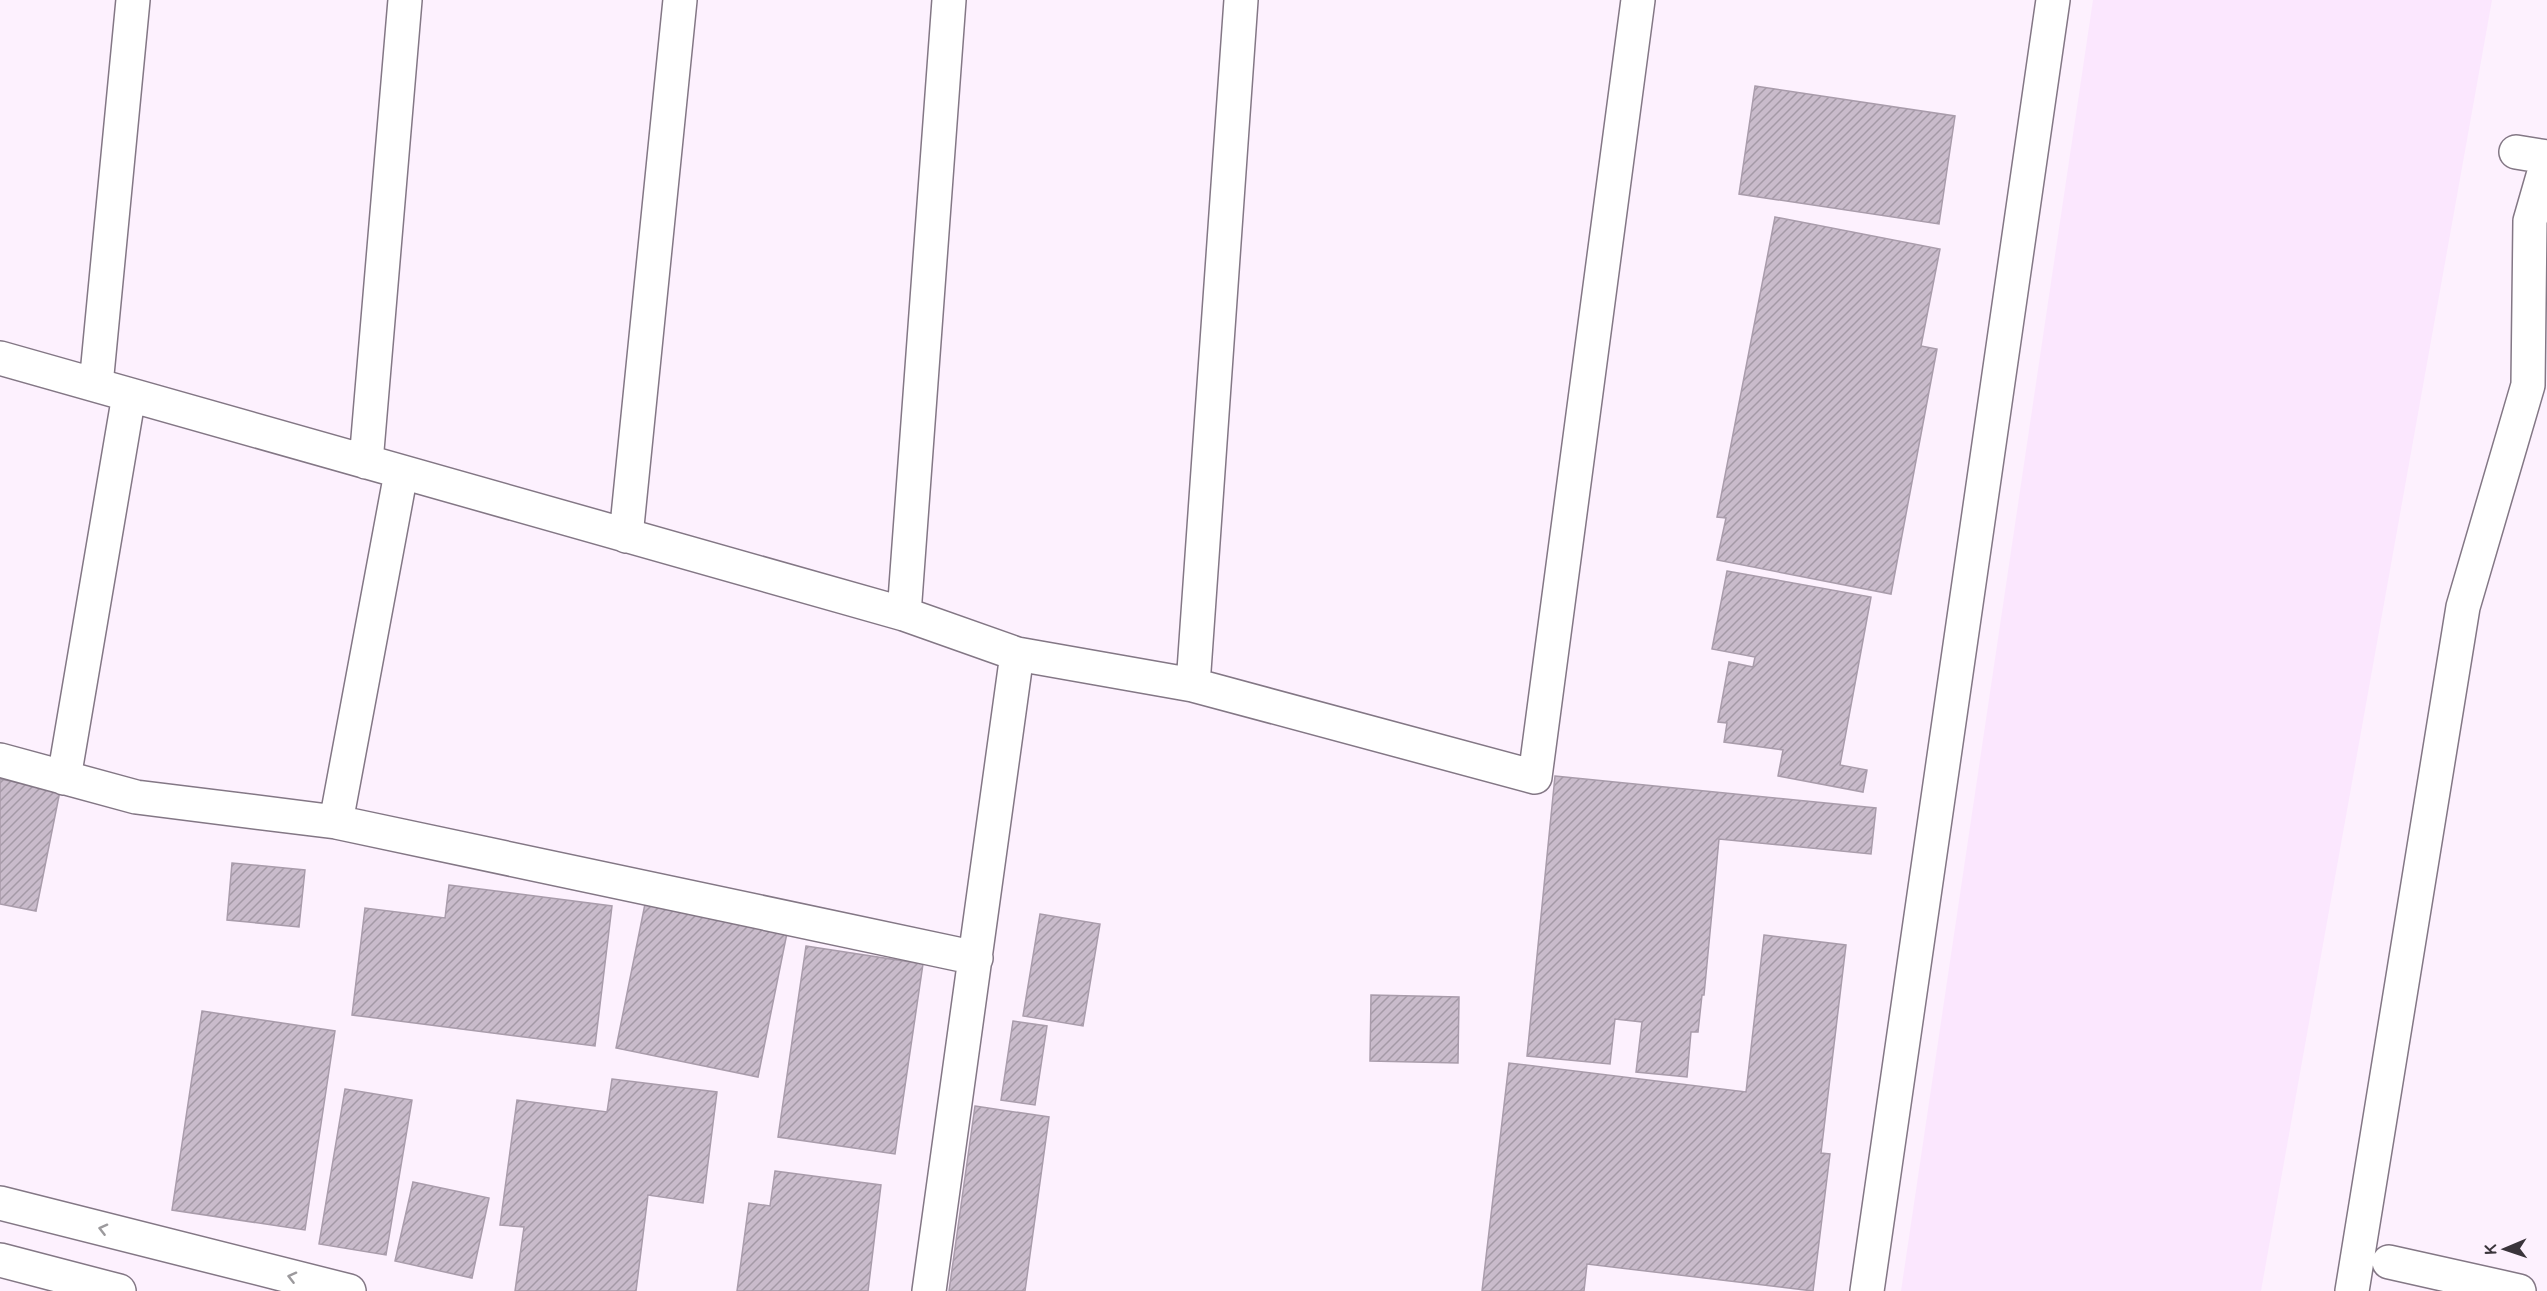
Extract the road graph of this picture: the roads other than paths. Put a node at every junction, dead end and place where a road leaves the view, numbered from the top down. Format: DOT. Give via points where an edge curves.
graph roads {
  1 [pos="133,0"];
  2 [pos="405,0"];
  3 [pos="680,0"];
  4 [pos="949,0"];
  5 [pos="1241,0"];
  6 [pos="1638,0"];
  7 [pos="2053,0"];
  8 [pos="2547,162"];
  9 [pos="0,358"];
  10 [pos="96,386"];
  11 [pos="2537,386"];
  12 [pos="129,395"];
  13 [pos="366,462"];
  14 [pos="401,473"];
  15 [pos="626,536"];
  16 [pos="904,614"];
  17 [pos="1017,654"];
  18 [pos="1193,685"];
  19 [pos="0,760"];
  20 [pos="64,778"];
  21 [pos="336,822"];
  22 [pos="976,958"];
  23 [pos="0,1203"];
  24 [pos="0,1260"];
  25 [pos="2389,1262"];
  26 [pos="119,1291"];
  27 [pos="349,1291"];
  28 [pos="929,1291"];
  29 [pos="1867,1291"];
  30 [pos="2352,1291"];
  31 [pos="2519,1291"];
  1 -- 10 [label="street"];
  2 -- 13 [label="street"];
  3 -- 15 [label="street"];
  4 -- 16 [label="street"];
  5 -- 18 [label="street"];
  6 -- 18 [label="street" via="1535,777"];
  7 -- 29 [label="street"];
  8 -- 11 [label="street" via="2530,221"];
  9 -- 10 [label="street"];
  10 -- 12 [label="street"];
  11 -- 30 [label="street" via="2463,607"];
  12 -- 13 [label="street"];
  12 -- 20 [label="street"];
  13 -- 14 [label="street"];
  14 -- 15 [label="street"];
  14 -- 21 [label="street"];
  15 -- 16 [label="street"];
  16 -- 17 [label="street"];
  17 -- 18 [label="street"];
  17 -- 22 [label="street"];
  19 -- 20 [label="street"];
  20 -- 21 [label="street" via="136,797"];
  21 -- 22 [label="street"];
  22 -- 28 [label="street"];
  27 -- 23 [label="street, one-way"];
  24 -- 26 [label="street"];
  25 -- 31 [label="street"];
}
